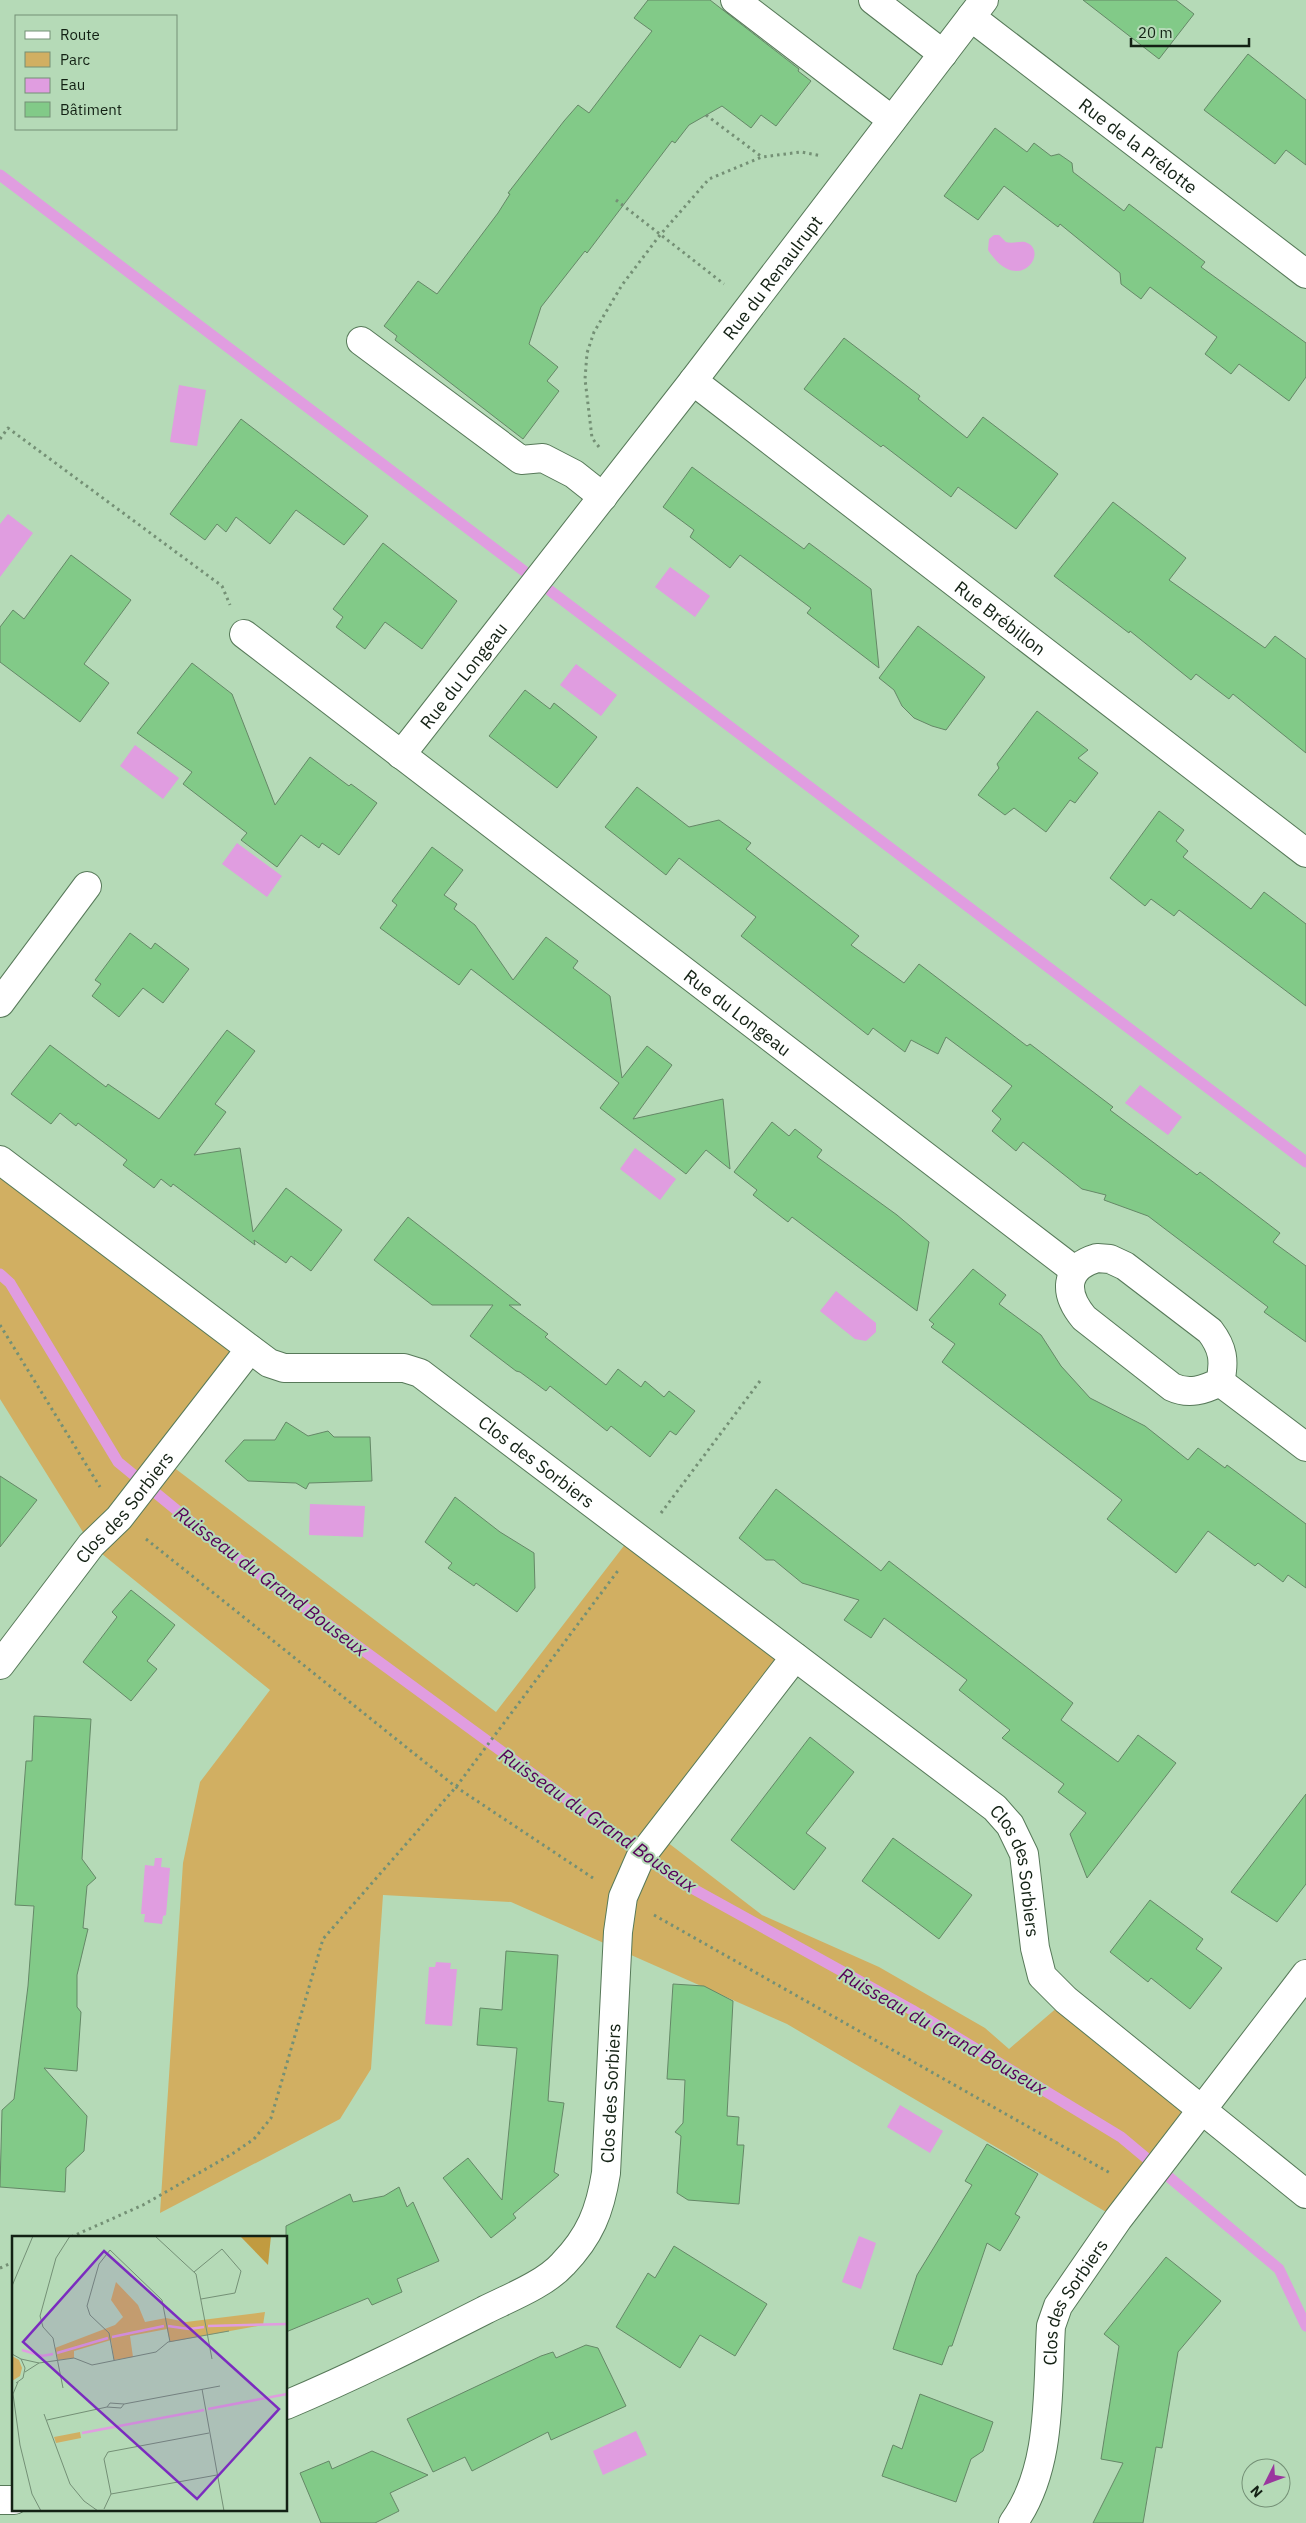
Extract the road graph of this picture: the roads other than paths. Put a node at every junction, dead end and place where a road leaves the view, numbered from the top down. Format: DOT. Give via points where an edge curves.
graph roads {
  1 [pos="735,0"];
  2 [pos="874,0"];
  3 [pos="977,8"];
  4 [pos="943,54"];
  5 [pos="892,120"];
  6 [pos="1306,274"];
  7 [pos="361,340"];
  8 [pos="693,381"];
  9 [pos="603,497"];
  10 [pos="558,554"];
  11 [pos="244,634"];
  12 [pos="402,755"];
  13 [pos="1306,853"];
  14 [pos="87,886"];
  15 [pos="0,1003"];
  16 [pos="0,1160"];
  17 [pos="1074,1270"];
  18 [pos="250,1349"];
  19 [pos="1220,1382"];
  20 [pos="1306,1448"];
  21 [pos="795,1657"];
  22 [pos="0,1665"];
  23 [pos="1306,1974"];
  24 [pos="1202,2110"];
  25 [pos="1306,2194"];
  26 [pos="288,2404"];
  27 [pos="1013,2523"];
  1 -- 5 [label="street"];
  2 -- 4 [label="street"];
  3 -- 4 [label="street, Rue du Renaulrupt"];
  3 -- 6 [label="street, Rue de la Prélotte"];
  4 -- 5 [label="street, Rue du Renaulrupt"];
  5 -- 8 [label="street, Rue du Renaulrupt"];
  7 -- 9 [label="street" via="521,460 544,458 574,474"];
  8 -- 9 [label="street, Rue du Renaulrupt"];
  8 -- 13 [label="street, Rue Brébillon"];
  9 -- 10 [label="street, Rue du Renaulrupt"];
  10 -- 12 [label="street, Rue du Longeau"];
  11 -- 12 [label="street, Rue du Longeau"];
  12 -- 17 [label="street, Rue du Longeau"];
  14 -- 15 [label="street"];
  16 -- 18 [label="street, Clos des Sorbiers"];
  17 -- 19 [label="street" via="1070,1294 1084,1318 1165,1381 1182,1391 1196,1391"];
  17 -- 19 [label="street" via="1097,1258 1110,1259 1125,1266 1210,1331 1223,1356"];
  18 -- 21 [label="street, Clos des Sorbiers" via="284,1368 404,1368 420,1373"];
  18 -- 22 [label="street, Clos des Sorbiers" via="124,1512 91,1545"];
  19 -- 20 [label="street"];
  21 -- 24 [label="street, Clos des Sorbiers" via="995,1808 1010,1825 1024,1854 1035,1948 1042,1976 1066,2000"];
  21 -- 26 [label="street, Clos des Sorbiers" via="654,1838 640,1858 623,1897 618,1932 606,2174 601,2204 585,2238 562,2266 532,2286 358,2375"];
  23 -- 24 [label="street, Clos des Sorbiers"];
  24 -- 25 [label="street, Clos des Sorbiers"];
  24 -- 27 [label="street, Clos des Sorbiers" via="1058,2306 1051,2326 1042,2460 1034,2486"];
}
